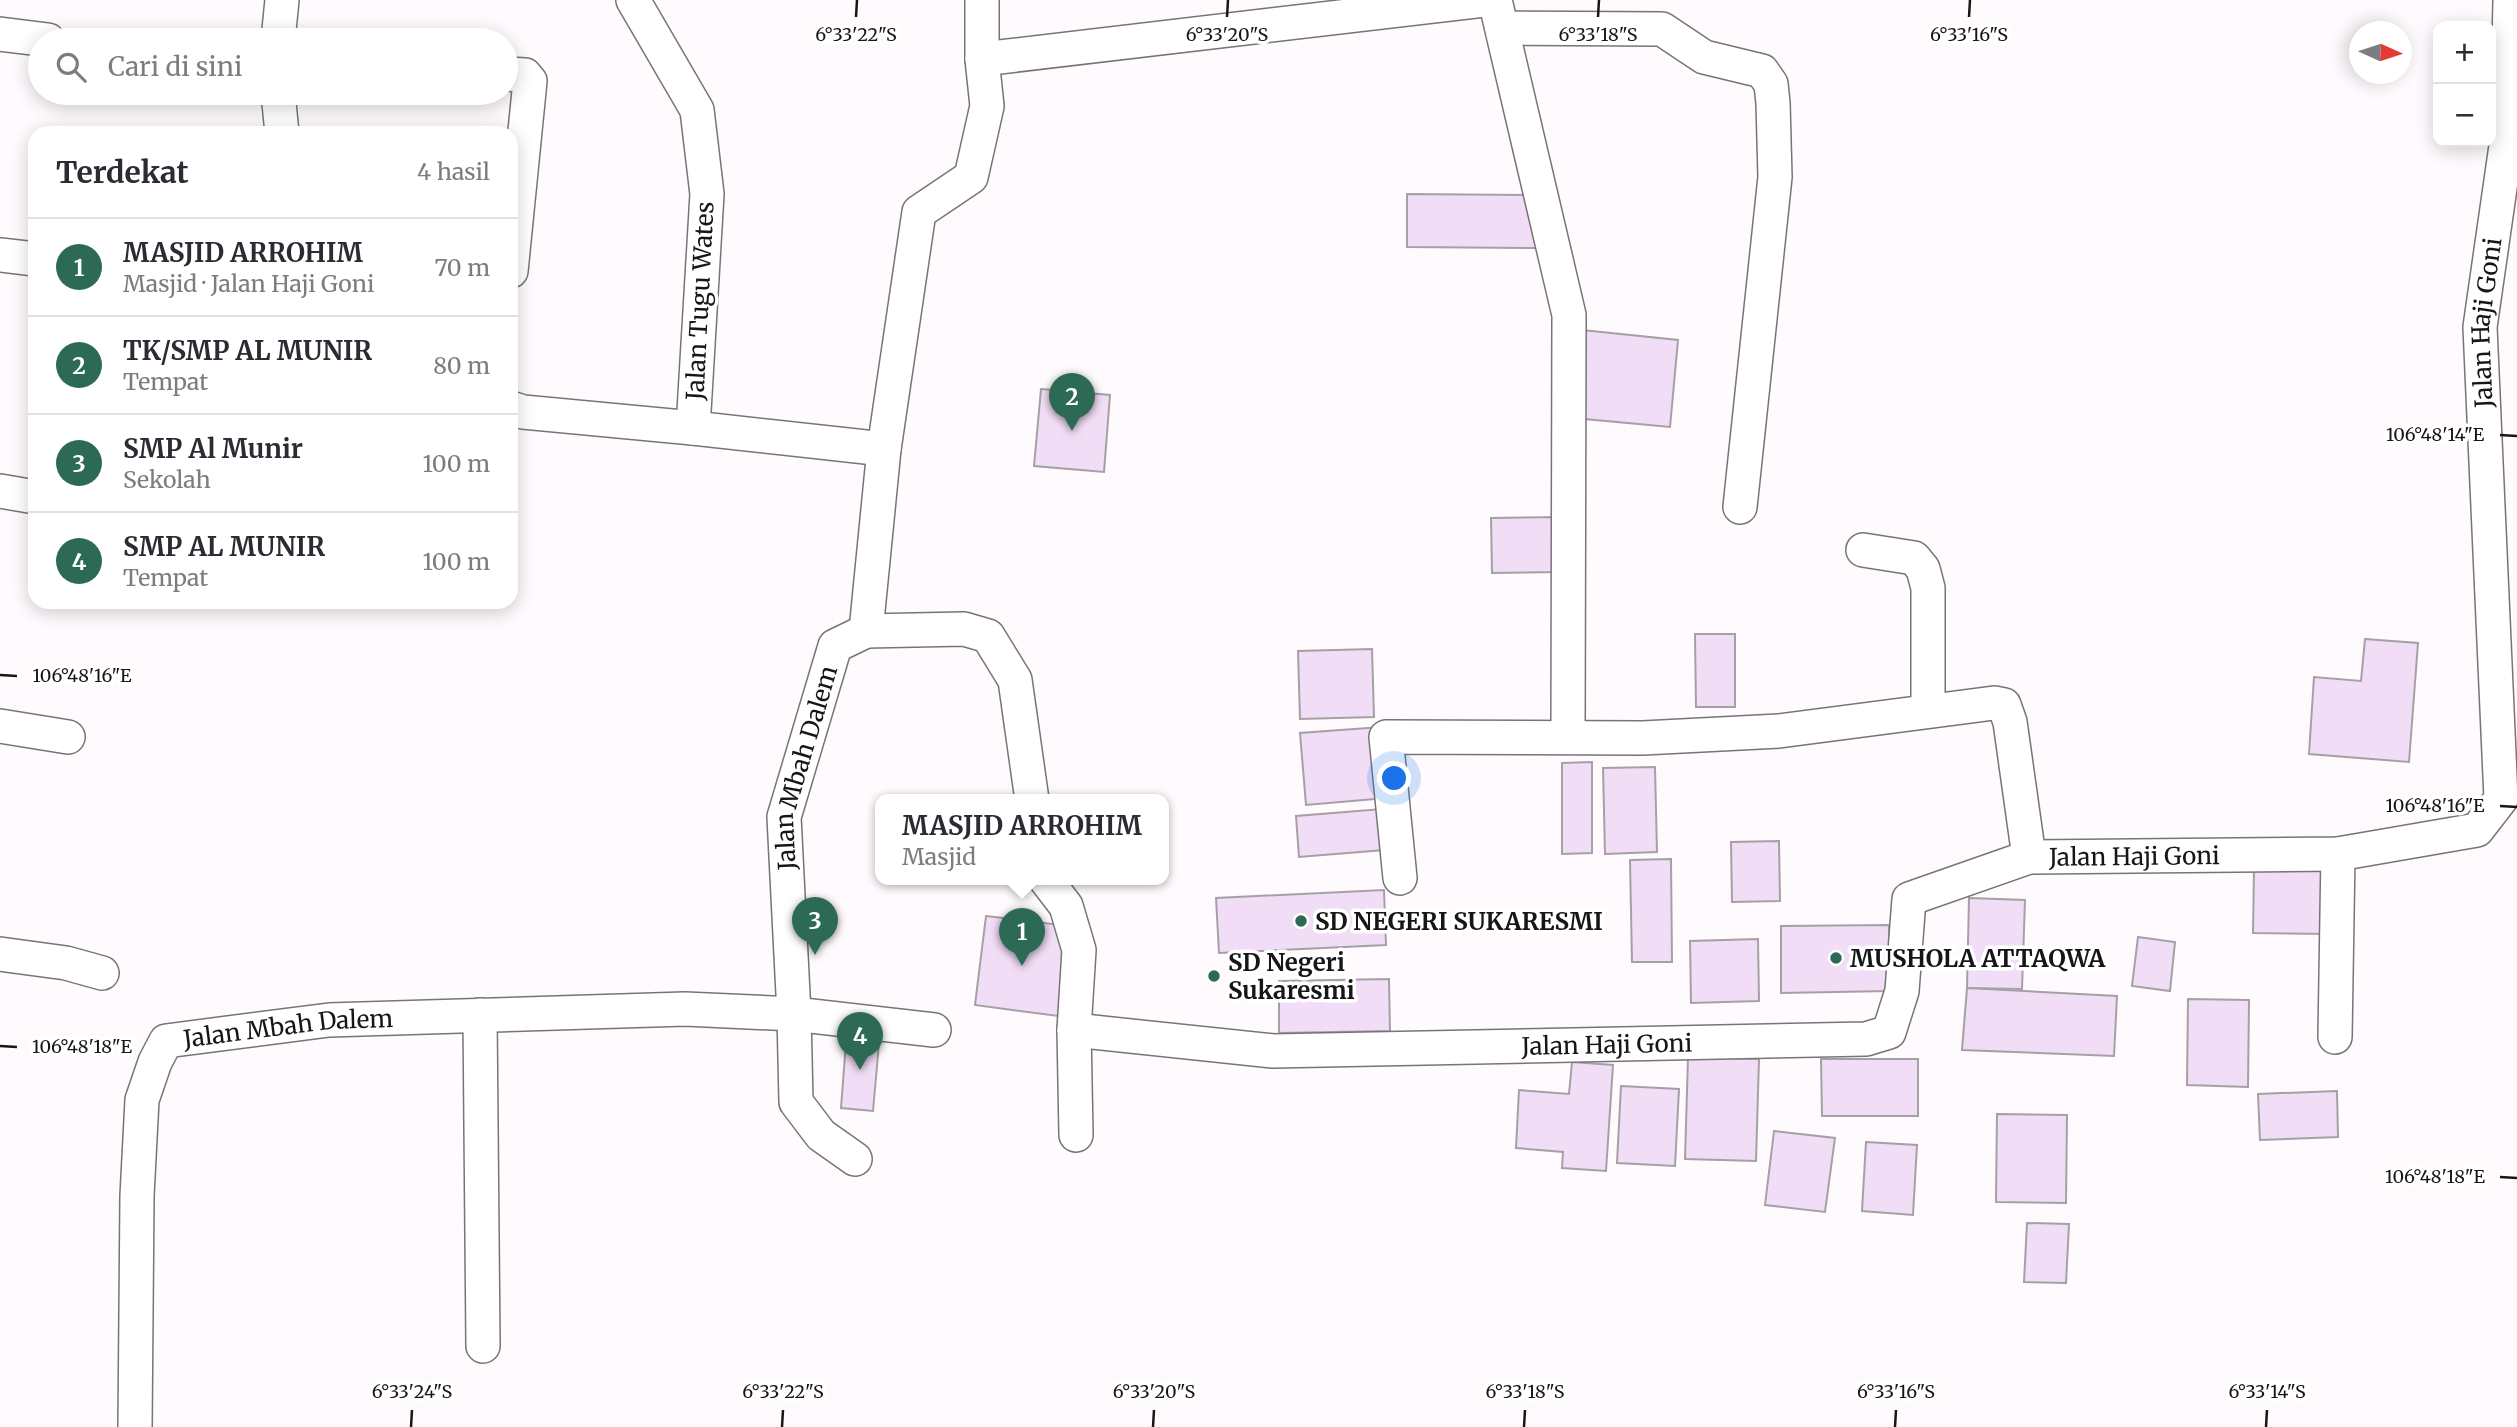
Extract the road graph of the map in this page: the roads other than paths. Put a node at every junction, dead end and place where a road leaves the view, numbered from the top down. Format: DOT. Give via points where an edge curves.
graph roads {
  1 [pos="282,0"];
  2 [pos="633,0"];
  3 [pos="982,0"];
  4 [pos="1484,0"];
  5 [pos="2510,0"];
  6 [pos="1499,14"];
  7 [pos="279,28"];
  8 [pos="0,34"];
  9 [pos="28,38"];
  10 [pos="982,59"];
  11 [pos="279,105"];
  12 [pos="517,105"];
  13 [pos="281,126"];
  14 [pos="516,126"];
  15 [pos="0,255"];
  16 [pos="28,258"];
  17 [pos="518,410"];
  18 [pos="693,428"];
  19 [pos="884,449"];
  20 [pos="0,491"];
  21 [pos="28,496"];
  22 [pos="1740,507"];
  23 [pos="1863,550"];
  24 [pos="866,631"];
  25 [pos="1928,710"];
  26 [pos="0,726"];
  27 [pos="1568,736"];
  28 [pos="68,737"];
  29 [pos="1031,794"];
  30 [pos="2338,854"];
  31 [pos="2029,857"];
  32 [pos="1400,878"];
  33 [pos="1050,885"];
  34 [pos="0,954"];
  35 [pos="103,973"];
  36 [pos="794,1014"];
  37 [pos="480,1015"];
  38 [pos="933,1030"];
  39 [pos="1074,1030"];
  40 [pos="2335,1037"];
  41 [pos="1076,1135"];
  42 [pos="855,1159"];
  43 [pos="483,1346"];
  44 [pos="135,1427"];
  1 -- 7 [label="street"];
  2 -- 18 [label="street, Jalan Tugu Wates" via="697,110 707,194"];
  3 -- 10 [label="street"];
  4 -- 10 [label="street"];
  5 -- 30 [label="street, Jalan Haji Goni" via="2507,139 2480,327 2501,799 2477,830"];
  6 -- 22 [label="street" via="1662,29 1704,57 1762,71 1771,84 1775,177"];
  6 -- 27 [label="street" via="1569,315"];
  8 -- 9 [label="street"];
  10 -- 19 [label="street" via="987,106 971,177 919,212"];
  11 -- 13 [label="street"];
  12 -- 14 [label="street"];
  15 -- 16 [label="street"];
  17 -- 18 [label="street"];
  18 -- 19 [label="street, Jalan Tugu Wates"];
  19 -- 24 [label="street"];
  20 -- 21 [label="street"];
  23 -- 25 [label="street" via="1914,558 1923,569 1928,588"];
  24 -- 29 [label="street" via="964,629 988,636 1015,680"];
  24 -- 36 [label="street, Jalan Mbah Dalem" via="835,646 784,817"];
  25 -- 27 [label="street" via="1779,731 1643,738"];
  25 -- 31 [label="street" via="2004,705"];
  26 -- 28 [label="street"];
  27 -- 32 [label="street" via="1386,737"];
  30 -- 31 [label="street, Jalan Haji Goni"];
  30 -- 40 [label="street"];
  31 -- 39 [label="street, Jalan Haji Goni" via="1909,899 1902,991 1889,1032 1866,1039 1273,1051"];
  33 -- 39 [label="street" via="1066,906 1079,950"];
  34 -- 35 [label="street"];
  36 -- 37 [label="street, Jalan Mbah Dalem" via="685,1009"];
  36 -- 38 [label="street"];
  36 -- 42 [label="street" via="796,1102 821,1135"];
  37 -- 43 [label="street"];
  37 -- 44 [label="street, Jalan Mbah Dalem" via="329,1020 166,1041 142,1100"];
  39 -- 41 [label="street"];
}
